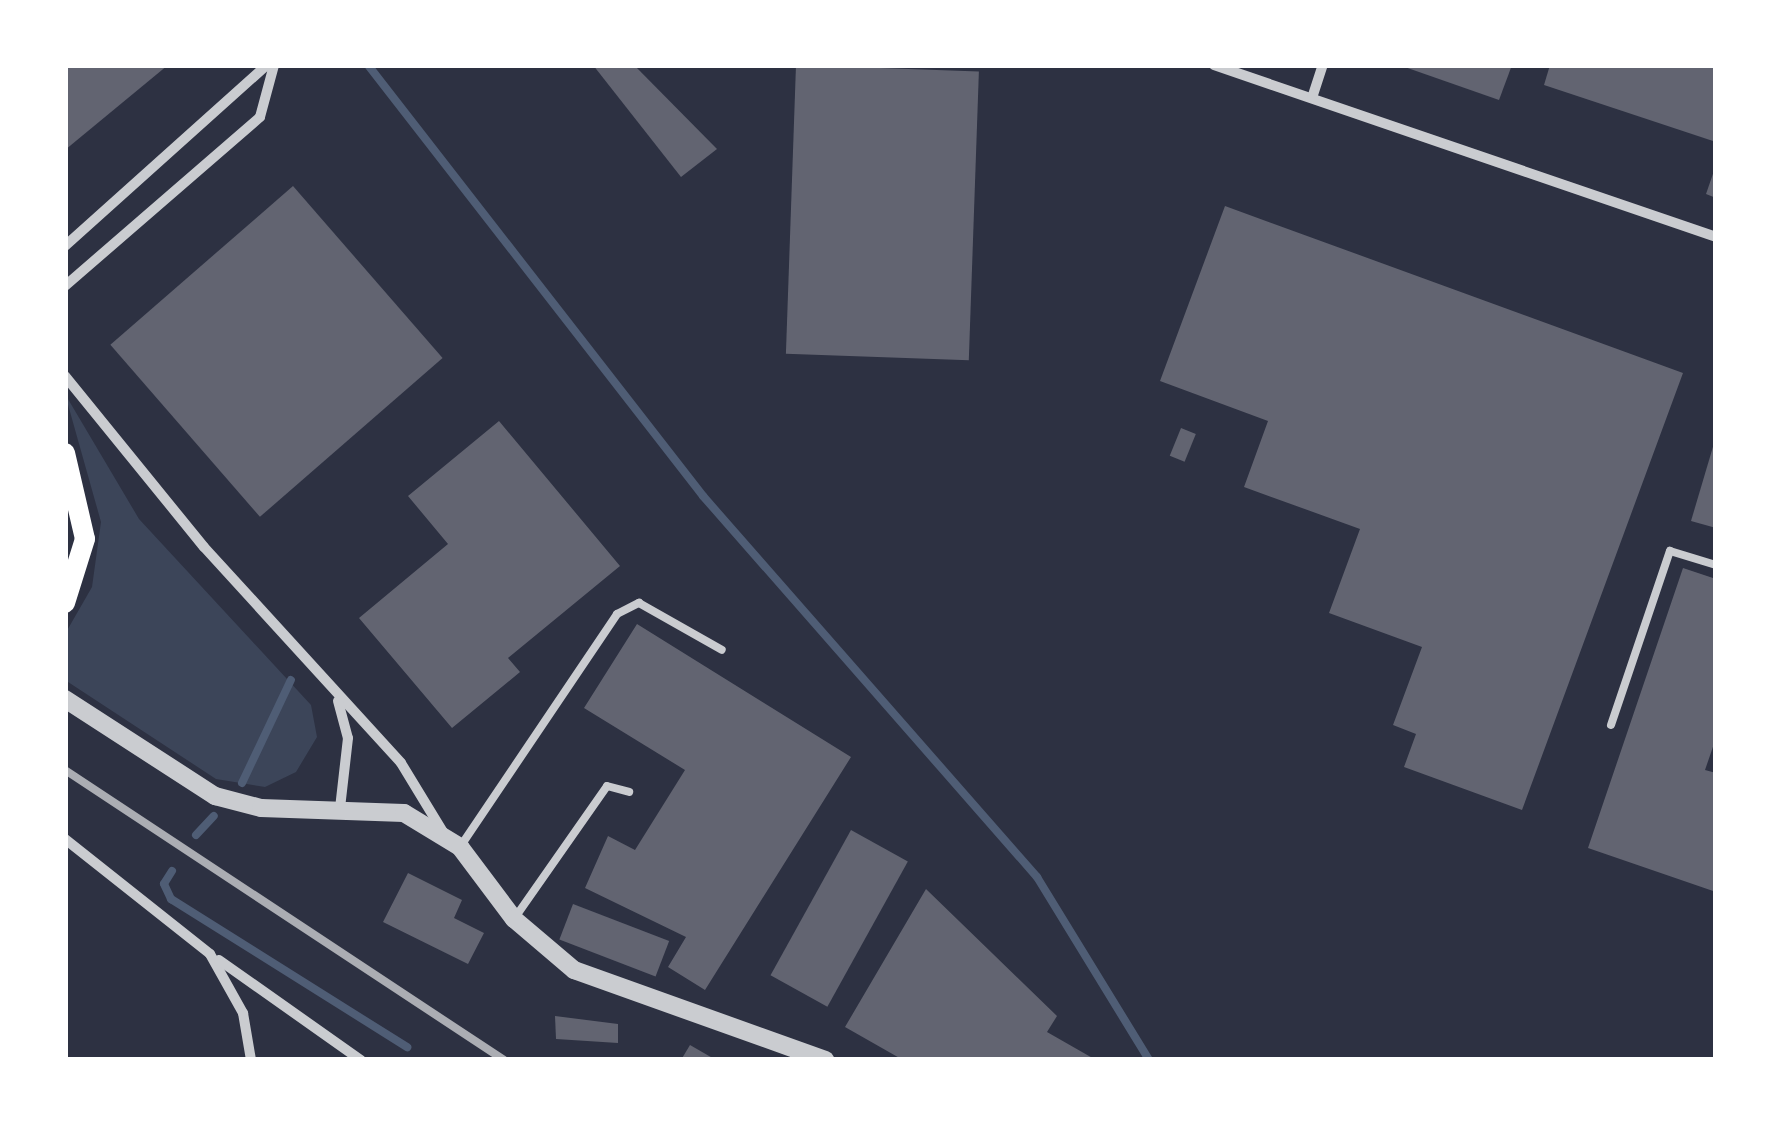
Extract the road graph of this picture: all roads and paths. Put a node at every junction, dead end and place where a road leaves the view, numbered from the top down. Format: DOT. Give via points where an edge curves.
graph roads {
  1 [pos="270,65"];
  2 [pos="1214,65"];
  3 [pos="1323,65"];
  4 [pos="1312,98"];
  5 [pos="1716,237"];
  6 [pos="65,246"];
  7 [pos="65,286"];
  8 [pos="65,376"];
  9 [pos="65,453"];
  10 [pos="1716,565"];
  11 [pos="65,603"];
  12 [pos="722,650"];
  13 [pos="334,691"];
  14 [pos="65,699"];
  15 [pos="1610,725"];
  16 [pos="629,792"];
  17 [pos="340,808"];
  18 [pos="444,833"];
  19 [pos="65,839"];
  20 [pos="460,848"];
  21 [pos="514,919"];
  22 [pos="210,954"];
  23 [pos="251,1060"];
  24 [pos="361,1060"];
  25 [pos="824,1060"];
  1 -- 6 [label="street"];
  1 -- 7 [label="street" via="260,117"];
  2 -- 4 [label="street"];
  3 -- 4 [label="street"];
  4 -- 5 [label="street"];
  8 -- 13 [label="street"];
  9 -- 11 [label="main road" via="85,539"];
  10 -- 15 [label="lane" via="1670,552"];
  12 -- 20 [label="lane" via="640,603 617,614"];
  13 -- 17 [label="street" via="348,738"];
  13 -- 18 [label="street" via="401,764"];
  14 -- 17 [label="street" via="214,796 261,808"];
  16 -- 21 [label="lane" via="607,786"];
  17 -- 18 [label="street" via="404,813"];
  18 -- 20 [label="street"];
  19 -- 22 [label="street"];
  20 -- 21 [label="street"];
  21 -- 25 [label="street" via="574,970"];
  22 -- 23 [label="street" via="243,1013"];
  22 -- 24 [label="street"];
}
